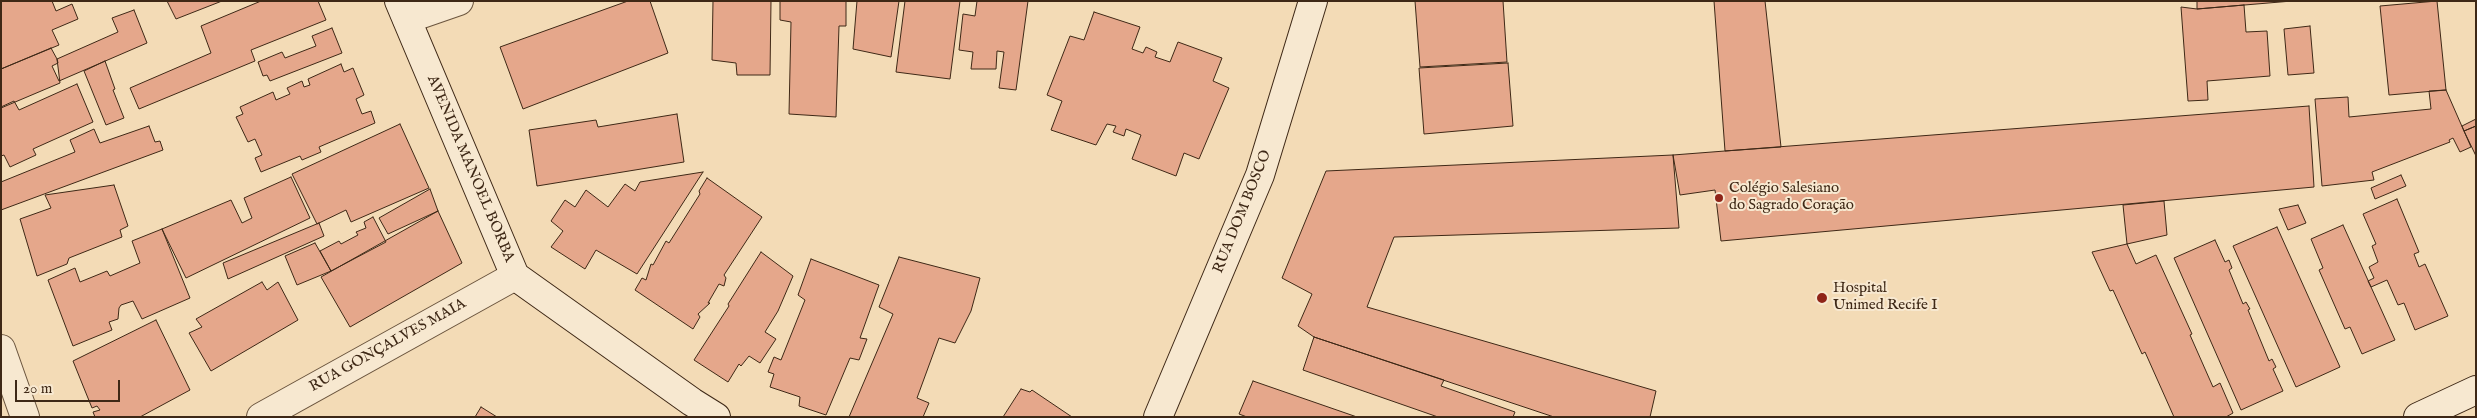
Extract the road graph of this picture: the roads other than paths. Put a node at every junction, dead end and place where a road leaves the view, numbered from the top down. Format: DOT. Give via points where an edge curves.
graph roads {
  1 [pos="459,1"];
  2 [pos="1313,1"];
  3 [pos="403,10"];
  4 [pos="515,276"];
  5 [pos="1,349"];
  6 [pos="2476,390"];
  7 [pos="25,417"];
  8 [pos="261,417"];
  9 [pos="716,417"];
  10 [pos="1158,417"];
  11 [pos="2418,417"];
  1 -- 3 [label="main road"];
  2 -- 10 [label="main road, RUA DOM BOSCO" via="1260,175"];
  3 -- 4 [label="main road, AVENIDA MANOEL BORBA"];
  4 -- 8 [label="main road, RUA GONÇALVES MAIA"];
  4 -- 9 [label="main road, AVENIDA MANOEL BORBA"];
  5 -- 7 [label="main road"];
  6 -- 11 [label="main road"];
}
